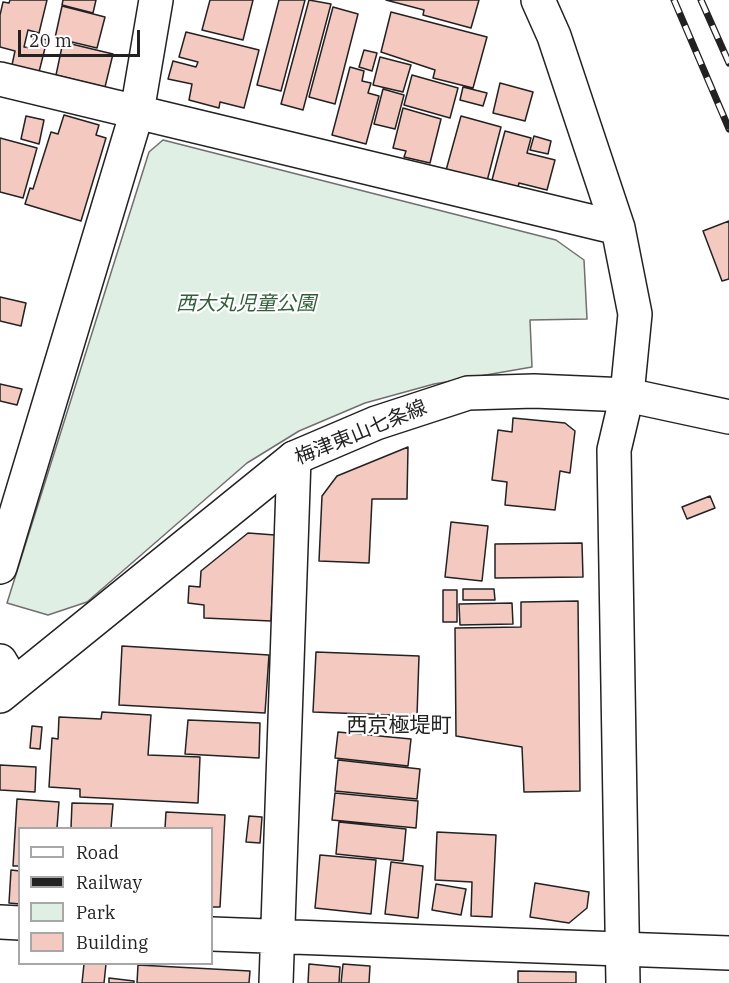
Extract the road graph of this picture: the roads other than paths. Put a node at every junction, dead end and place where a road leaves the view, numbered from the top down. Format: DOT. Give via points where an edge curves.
graph roads {
  1 [pos="156,0"];
  2 [pos="538,0"];
  3 [pos="0,79"];
  4 [pos="137,112"];
  5 [pos="618,228"];
  6 [pos="627,395"];
  7 [pos="729,417"];
  8 [pos="294,459"];
  9 [pos="0,567"];
  10 [pos="4,680"];
  11 [pos="0,922"];
  12 [pos="18,923"];
  13 [pos="213,934"];
  14 [pos="278,937"];
  15 [pos="622,951"];
  16 [pos="729,953"];
  17 [pos="276,983"];
  18 [pos="623,983"];
  1 -- 4 [label="street"];
  2 -- 5 [label="street" via="554,36"];
  3 -- 4 [label="street"];
  4 -- 5 [label="street"];
  4 -- 9 [label="street"];
  5 -- 6 [label="street" via="635,314"];
  6 -- 7 [label="street, 梅津東山七条線"];
  6 -- 8 [label="street, 梅津東山七条線" via="468,393 376,423"];
  6 -- 15 [label="street" via="614,450"];
  8 -- 10 [label="street, 梅津東山七条線"];
  8 -- 14 [label="street"];
  11 -- 12 [label="street"];
  13 -- 14 [label="street"];
  14 -- 15 [label="street"];
  14 -- 17 [label="street"];
  15 -- 16 [label="street"];
  15 -- 18 [label="street"];
}
